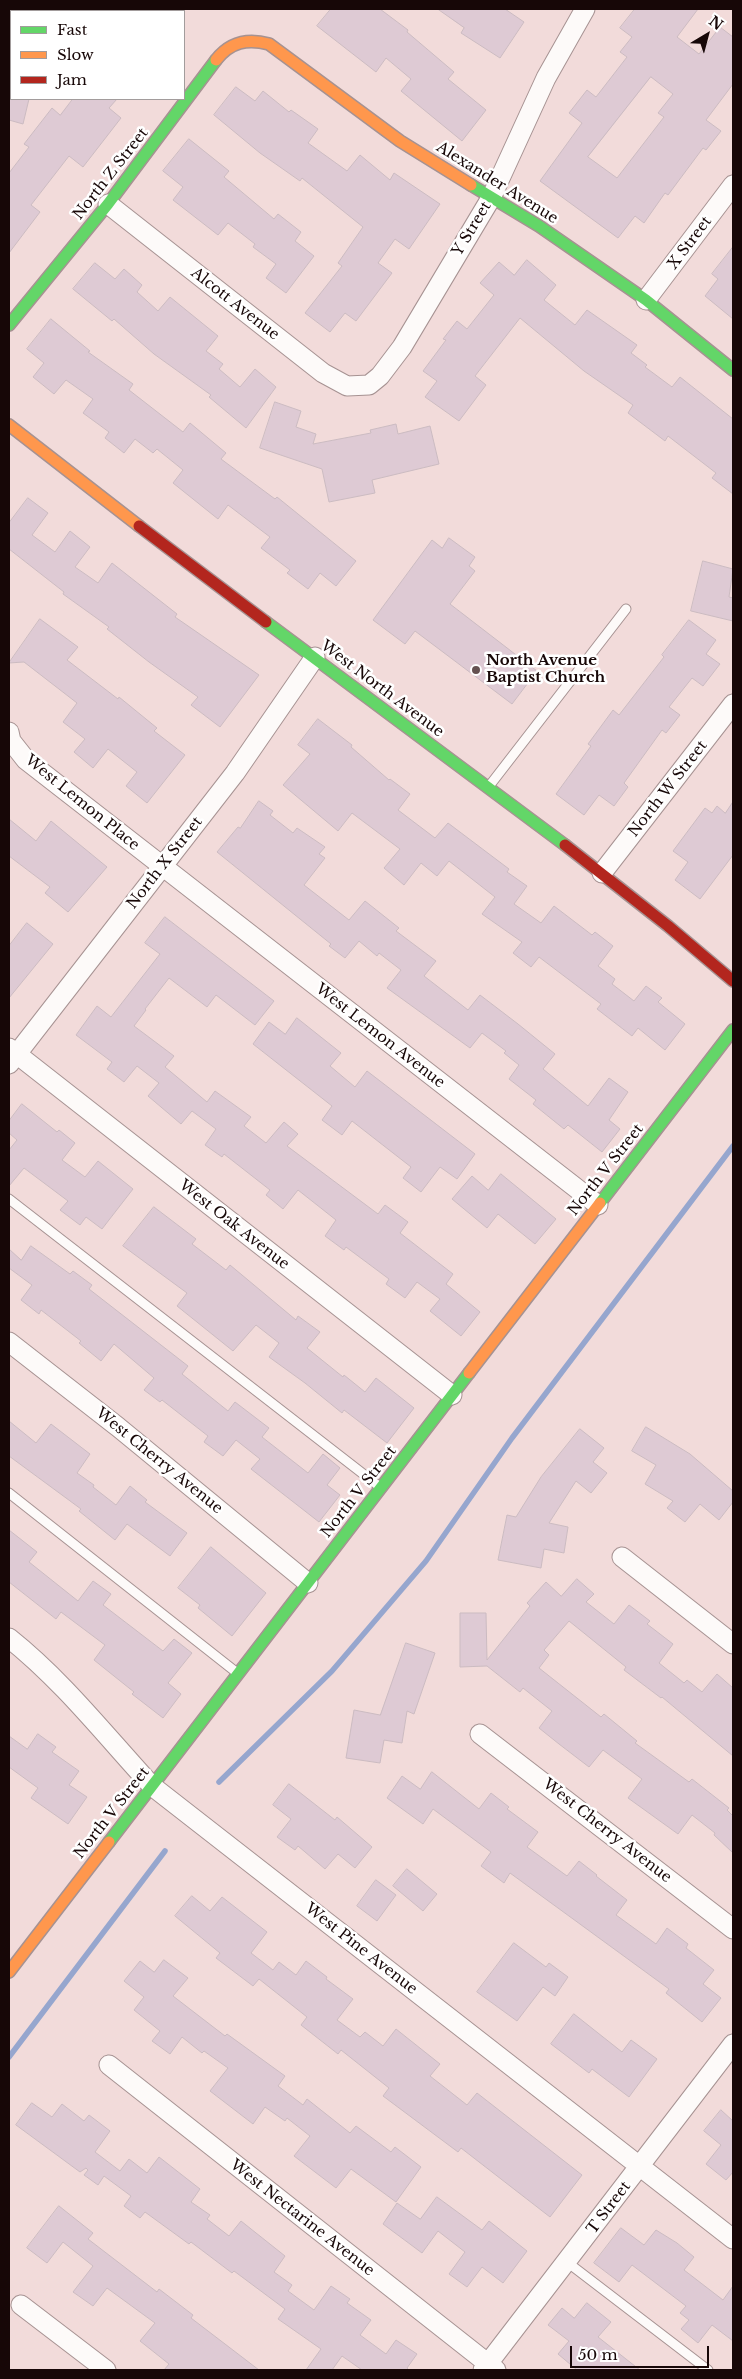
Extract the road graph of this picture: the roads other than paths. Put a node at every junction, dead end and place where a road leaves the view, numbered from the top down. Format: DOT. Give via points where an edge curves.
graph roads {
  1 [pos="585,9"];
  2 [pos="236,42"];
  3 [pos="733,185"];
  4 [pos="491,198"];
  5 [pos="108,204"];
  6 [pos="646,300"];
  7 [pos="9,325"];
  8 [pos="733,370"];
  9 [pos="369,385"];
  10 [pos="9,425"];
  11 [pos="626,609"];
  12 [pos="315,657"];
  13 [pos="731,711"];
  14 [pos="9,732"];
  15 [pos="488,788"];
  16 [pos="162,867"];
  17 [pos="602,873"];
  18 [pos="733,981"];
  19 [pos="733,1030"];
  20 [pos="11,1056"];
  21 [pos="9,1199"];
  22 [pos="598,1205"];
  23 [pos="9,1342"];
  24 [pos="452,1395"];
  25 [pos="381,1488"];
  26 [pos="9,1493"];
  27 [pos="622,1557"];
  28 [pos="308,1583"];
  29 [pos="9,1638"];
  30 [pos="733,1644"];
  31 [pos="238,1674"];
  32 [pos="480,1734"];
  33 [pos="152,1786"];
  34 [pos="733,1928"];
  35 [pos="9,1972"];
  36 [pos="733,2044"];
  37 [pos="109,2065"];
  38 [pos="640,2167"];
  39 [pos="733,2239"];
  40 [pos="567,2262"];
  41 [pos="22,2305"];
  42 [pos="489,2368"];
  43 [pos="106,2370"];
  44 [pos="708,2370"];
  1 -- 4 [label="street, Y Street" via="546,78"];
  2 -- 4 [label="street, Alexander Avenue" via="257,40 269,44 400,141"];
  2 -- 5 [label="street, North Z Street" via="225,49"];
  3 -- 6 [label="street, X Street"];
  4 -- 6 [label="street, Alexander Avenue" via="539,226"];
  4 -- 9 [label="street, Y Street" via="402,347"];
  5 -- 7 [label="street, North Z Street"];
  5 -- 9 [label="street, Alcott Avenue" via="323,373 347,386"];
  6 -- 8 [label="street, Alexander Avenue"];
  10 -- 12 [label="street, West North Avenue" via="127,518"];
  11 -- 15 [label="lane"];
  12 -- 15 [label="street, West North Avenue"];
  12 -- 16 [label="street, North X Street" via="235,773"];
  13 -- 17 [label="street, North W Street"];
  14 -- 16 [label="street, West Lemon Place" via="26,760"];
  15 -- 17 [label="street, West North Avenue"];
  16 -- 20 [label="street, North X Street"];
  16 -- 22 [label="street, West Lemon Avenue"];
  17 -- 18 [label="street, West North Avenue"];
  19 -- 22 [label="street, North V Street"];
  20 -- 24 [label="street, West Oak Avenue"];
  21 -- 25 [label="lane"];
  22 -- 24 [label="street, North V Street"];
  23 -- 28 [label="street, West Cherry Avenue"];
  24 -- 25 [label="street, North V Street"];
  25 -- 28 [label="street, North V Street"];
  26 -- 31 [label="lane"];
  27 -- 30 [label="street"];
  28 -- 31 [label="street, North V Street"];
  29 -- 33 [label="street, West Pine Avenue" via="33,1657 95,1719"];
  31 -- 33 [label="street, North V Street"];
  32 -- 34 [label="street, West Cherry Avenue"];
  33 -- 35 [label="street, North V Street"];
  33 -- 38 [label="street, West Pine Avenue"];
  36 -- 38 [label="street, T Street"];
  37 -- 42 [label="street, West Nectarine Avenue"];
  38 -- 39 [label="street, West Pine Avenue"];
  38 -- 40 [label="street, T Street"];
  40 -- 42 [label="street, T Street"];
  40 -- 44 [label="lane"];
  41 -- 43 [label="street"];
}
